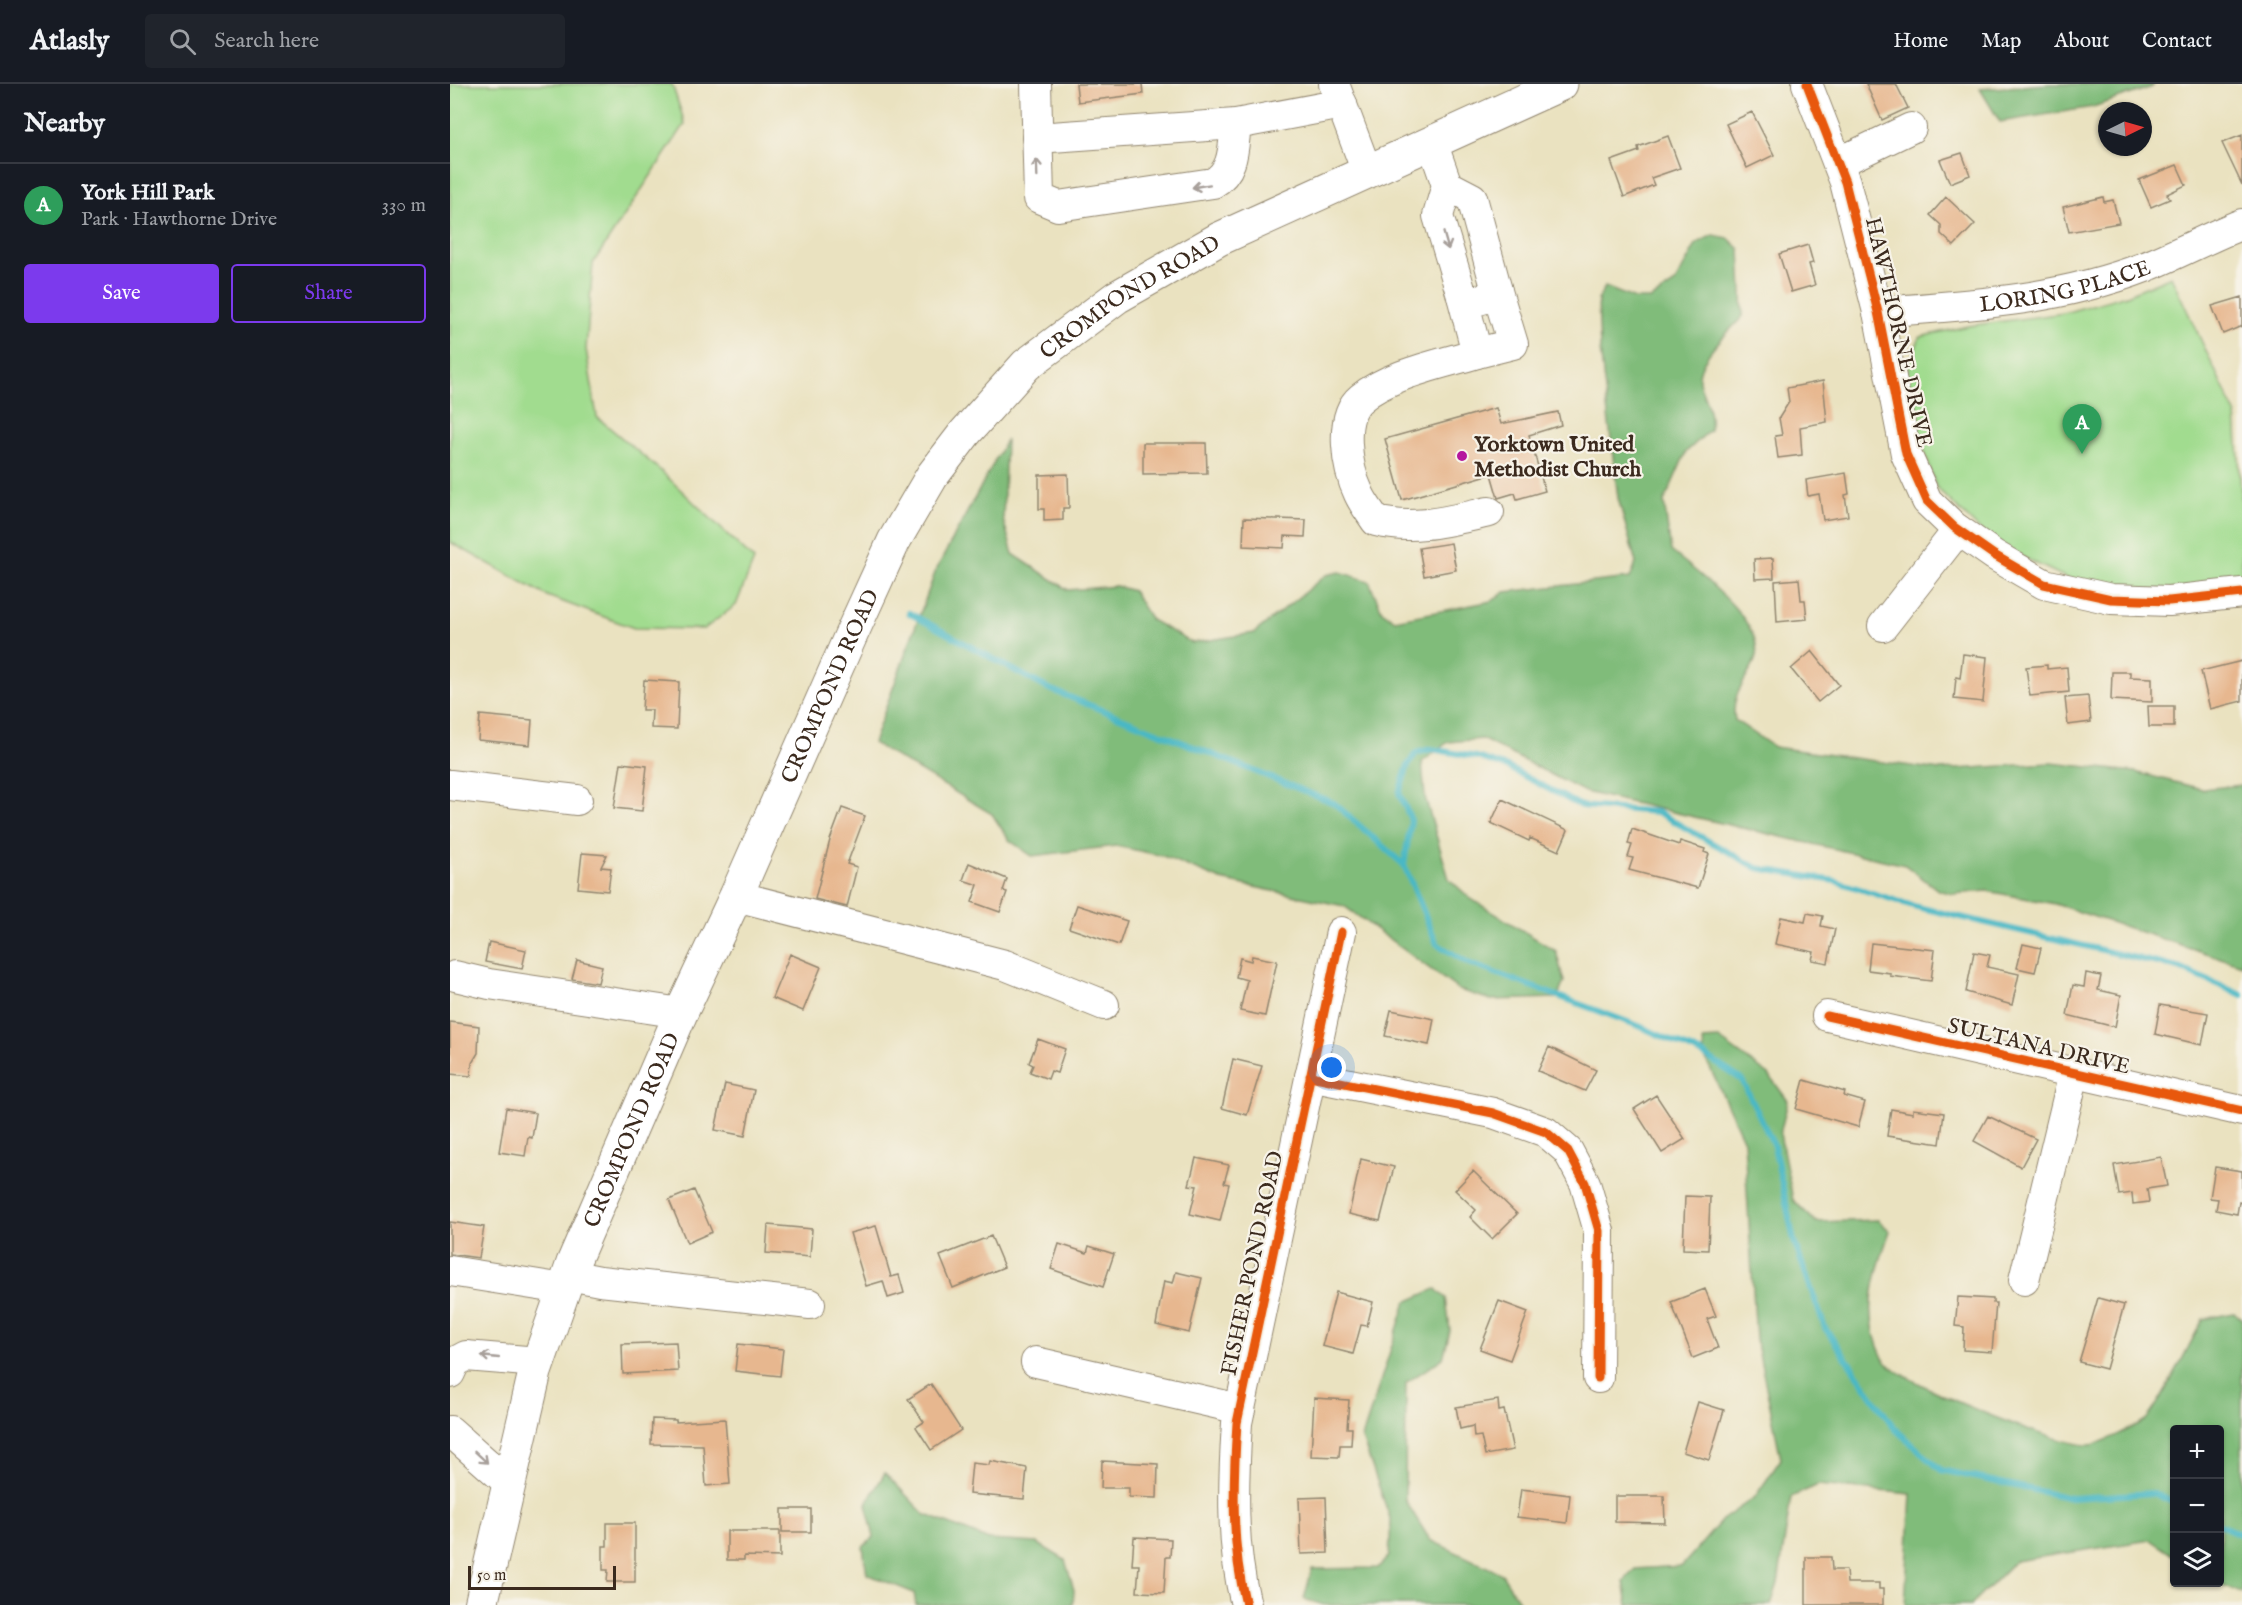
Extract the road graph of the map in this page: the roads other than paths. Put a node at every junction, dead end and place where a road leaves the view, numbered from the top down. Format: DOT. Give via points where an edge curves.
graph roads {
  1 [pos="1036,84"];
  2 [pos="1561,84"];
  3 [pos="1808,84"];
  4 [pos="1338,94"];
  5 [pos="1236,124"];
  6 [pos="1911,128"];
  7 [pos="1037,138"];
  8 [pos="1432,142"];
  9 [pos="1838,163"];
  10 [pos="1367,172"];
  11 [pos="1447,185"];
  12 [pos="2242,224"];
  13 [pos="1497,291"];
  14 [pos="1462,296"];
  15 [pos="1878,312"];
  16 [pos="1477,353"];
  17 [pos="1489,512"];
  18 [pos="1958,530"];
  19 [pos="2242,593"];
  20 [pos="1883,626"];
  21 [pos="450,786"];
  22 [pos="577,800"];
  23 [pos="736,896"];
  24 [pos="1341,932"];
  25 [pos="455,976"];
  26 [pos="1104,1005"];
  27 [pos="681,1013"];
  28 [pos="1827,1016"];
  29 [pos="2074,1073"];
  30 [pos="1310,1076"];
  31 [pos="2242,1111"];
  32 [pos="450,1271"];
  33 [pos="2024,1280"];
  34 [pos="566,1282"];
  35 [pos="810,1304"];
  36 [pos="538,1362"];
  37 [pos="1036,1362"];
  38 [pos="450,1372"];
  39 [pos="1598,1378"];
  40 [pos="1240,1409"];
  41 [pos="450,1431"];
  42 [pos="510,1484"];
  43 [pos="481,1605"];
  44 [pos="1246,1605"];
  1 -- 7 [label="street"];
  2 -- 8 [label="highway, CROMPOND ROAD"];
  3 -- 9 [label="street, HAWTHORNE DRIVE"];
  4 -- 5 [label="street"];
  4 -- 10 [label="street"];
  5 -- 7 [label="street"];
  5 -- 7 [label="street, one-way" via="1231,163 1223,178 1214,183 1059,206 1039,198"];
  6 -- 9 [label="street"];
  8 -- 10 [label="highway, CROMPOND ROAD"];
  8 -- 11 [label="street"];
  9 -- 15 [label="street, HAWTHORNE DRIVE"];
  10 -- 23 [label="highway, CROMPOND ROAD" via="1219,239 1117,297 1026,365 991,403 932,476 894,541"];
  11 -- 13 [label="street" via="1472,198"];
  11 -- 14 [label="street, one-way" via="1438,216"];
  12 -- 15 [label="street, LORING PLACE" via="2144,267 2053,293 2002,303"];
  13 -- 14 [label="street" via="1487,298 1470,301"];
  13 -- 16 [label="street" via="1513,344"];
  14 -- 16 [label="street"];
  15 -- 18 [label="street, HAWTHORNE DRIVE" via="1906,454 1927,501"];
  16 -- 17 [label="street" via="1383,383 1359,399 1347,421 1348,450 1358,493 1376,521 1398,527"];
  18 -- 19 [label="street, HAWTHORNE DRIVE" via="2044,584 2110,599 2169,602"];
  18 -- 20 [label="street"];
  21 -- 22 [label="street"];
  23 -- 26 [label="street" via="1005,965"];
  23 -- 27 [label="highway, CROMPOND ROAD"];
  24 -- 30 [label="street, FISHER POND ROAD"];
  25 -- 27 [label="street"];
  27 -- 34 [label="highway, CROMPOND ROAD"];
  28 -- 29 [label="street, SULTANA DRIVE"];
  29 -- 31 [label="street, SULTANA DRIVE"];
  29 -- 33 [label="street"];
  30 -- 39 [label="street" via="1493,1113 1546,1132 1568,1151 1585,1183 1599,1231"];
  30 -- 40 [label="street, FISHER POND ROAD"];
  32 -- 34 [label="street"];
  34 -- 35 [label="street" via="600,1281"];
  34 -- 36 [label="highway, CROMPOND ROAD"];
  36 -- 38 [label="street, one-way" via="466,1356 455,1362"];
  36 -- 42 [label="highway, CROMPOND ROAD"];
  37 -- 40 [label="street"];
  40 -- 44 [label="street, FISHER POND ROAD" via="1233,1500"];
  41 -- 42 [label="street, one-way"];
  42 -- 43 [label="highway, CROMPOND ROAD"];
}
